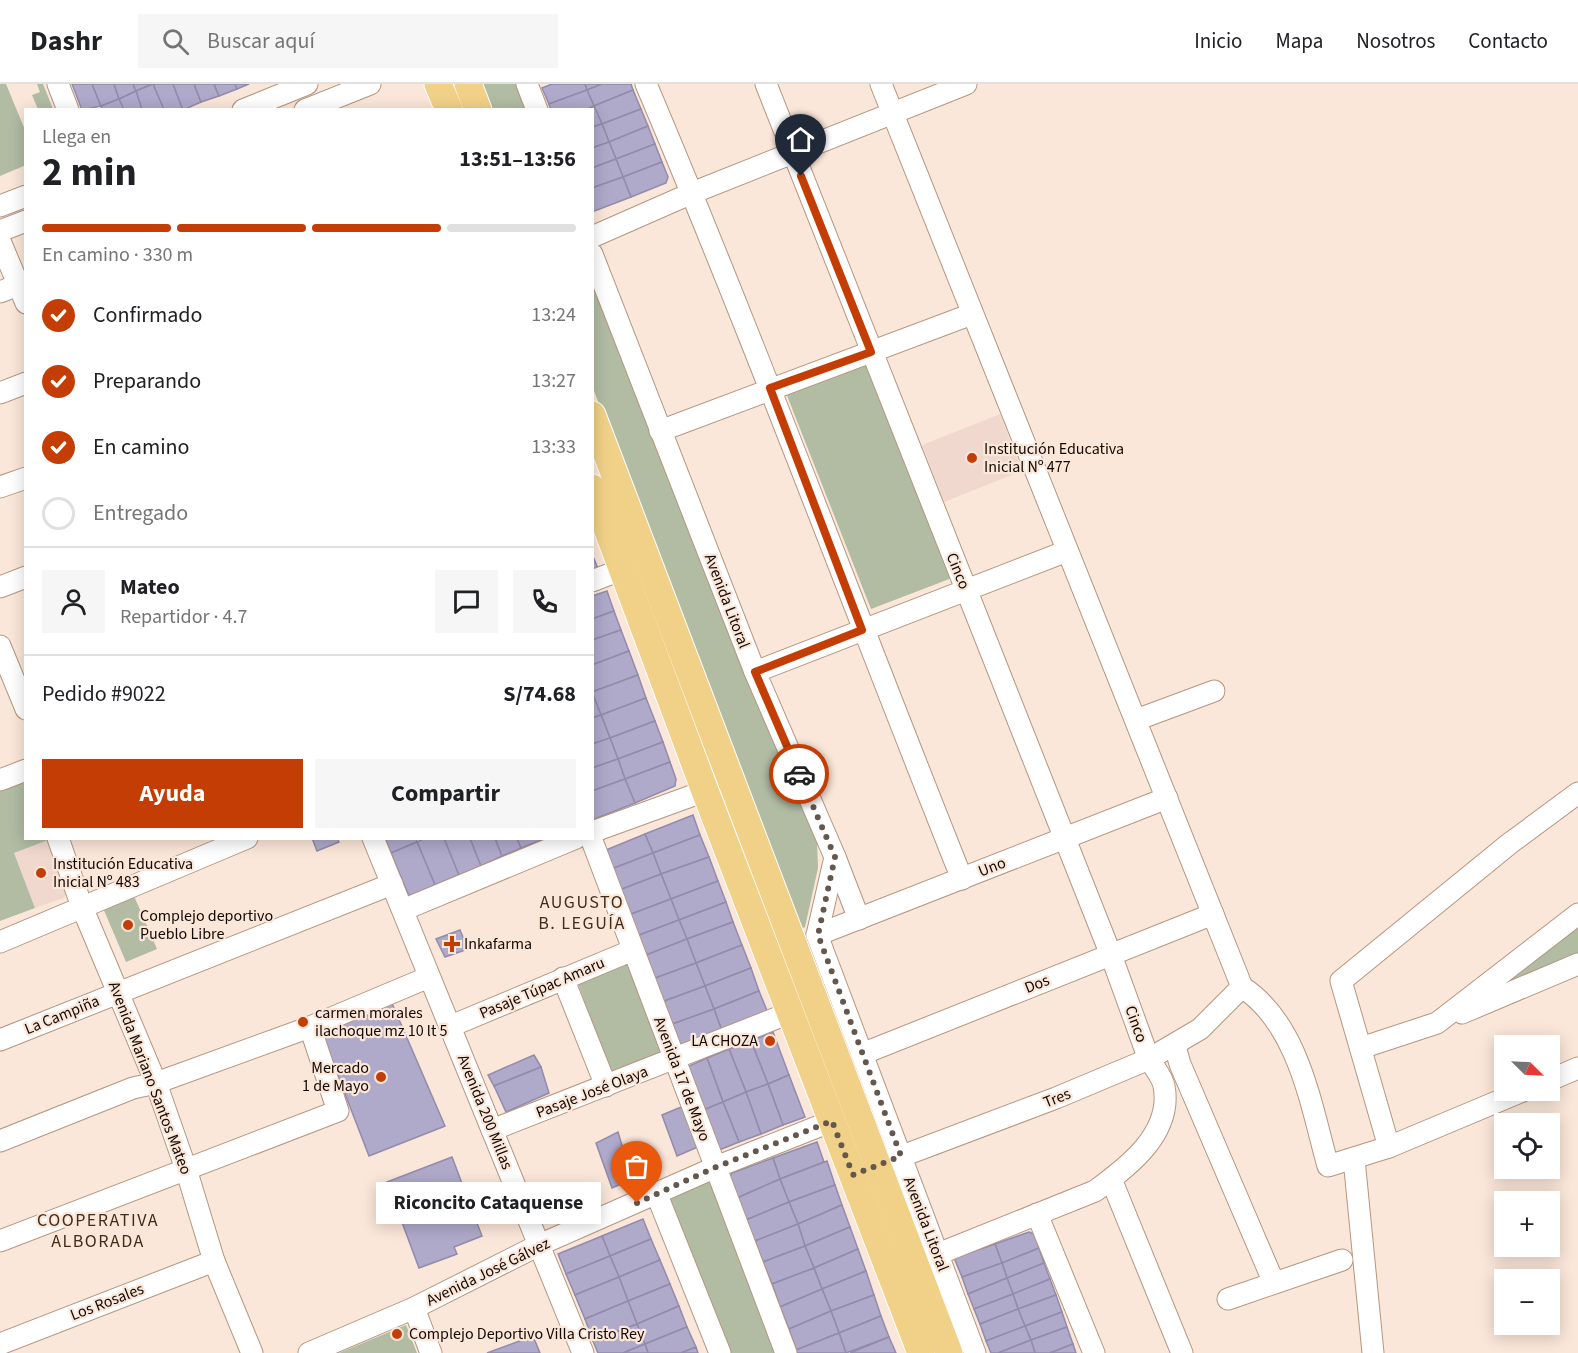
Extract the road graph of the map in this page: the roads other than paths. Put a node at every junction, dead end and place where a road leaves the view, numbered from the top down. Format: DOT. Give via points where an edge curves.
graph roads {
  1 [pos="58,84"];
  2 [pos="370,84"];
  3 [pos="438,84"];
  4 [pos="468,84"];
  5 [pos="527,84"];
  6 [pos="646,84"];
  7 [pos="766,84"];
  8 [pos="881,84"];
  9 [pos="966,84"];
  10 [pos="306,85"];
  11 [pos="67,108"];
  12 [pos="248,108"];
  13 [pos="311,108"];
  14 [pos="313,108"];
  15 [pos="448,108"];
  16 [pos="477,108"];
  17 [pos="536,108"];
  18 [pos="892,113"];
  19 [pos="793,154"];
  20 [pos="692,193"];
  21 [pos="24,197"];
  22 [pos="0,206"];
  23 [pos="24,222"];
  24 [pos="0,231"];
  25 [pos="594,236"];
  26 [pos="0,241"];
  27 [pos="594,259"];
  28 [pos="15,293"];
  29 [pos="972,314"];
  30 [pos="871,352"];
  31 [pos="24,384"];
  32 [pos="770,388"];
  33 [pos="0,393"];
  34 [pos="594,426"];
  35 [pos="660,431"];
  36 [pos="599,452"];
  37 [pos="24,479"];
  38 [pos="0,488"];
  39 [pos="594,493"];
  40 [pos="1067,551"];
  41 [pos="623,569"];
  42 [pos="24,578"];
  43 [pos="594,580"];
  44 [pos="0,587"];
  45 [pos="966,591"];
  46 [pos="862,630"];
  47 [pos="0,646"];
  48 [pos="755,672"];
  49 [pos="13,683"];
  50 [pos="1214,691"];
  51 [pos="24,705"];
  52 [pos="1136,720"];
  53 [pos="24,771"];
  54 [pos="0,780"];
  55 [pos="705,791"];
  56 [pos="1578,793"];
  57 [pos="1167,798"];
  58 [pos="594,831"];
  59 [pos="1065,838"];
  60 [pos="59,840"];
  61 [pos="242,840"];
  62 [pos="374,840"];
  63 [pos="571,840"];
  64 [pos="592,840"];
  65 [pos="835,857"];
  66 [pos="962,879"];
  67 [pos="392,884"];
  68 [pos="82,907"];
  69 [pos="403,910"];
  70 [pos="1213,914"];
  71 [pos="1578,914"];
  72 [pos="859,919"];
  73 [pos="818,935"];
  74 [pos="0,942"];
  75 [pos="633,950"];
  76 [pos="1111,955"];
  77 [pos="1578,964"];
  78 [pos="429,977"];
  79 [pos="564,978"];
  80 [pos="1242,987"];
  81 [pos="118,993"];
  82 [pos="792,1012"];
  83 [pos="1437,1023"];
  84 [pos="451,1026"];
  85 [pos="310,1027"];
  86 [pos="0,1040"];
  87 [pos="1175,1046"];
  88 [pos="1361,1048"];
  89 [pos="862,1054"];
  90 [pos="675,1059"];
  91 [pos="1149,1059"];
  92 [pos="1578,1068"];
  93 [pos="1560,1076"];
  94 [pos="156,1083"];
  95 [pos="606,1086"];
  96 [pos="1499,1101"];
  97 [pos="832,1121"];
  98 [pos="492,1130"];
  99 [pos="0,1141"];
  100 [pos="1389,1147"];
  101 [pos="1354,1159"];
  102 [pos="889,1160"];
  103 [pos="716,1167"];
  104 [pos="186,1169"];
  105 [pos="853,1175"];
  106 [pos="1111,1179"];
  107 [pos="657,1195"];
  108 [pos="1037,1214"];
  109 [pos="0,1241"];
  110 [pos="539,1245"];
  111 [pos="938,1254"];
  112 [pos="1342,1260"];
  113 [pos="214,1261"];
  114 [pos="1274,1283"];
  115 [pos="1228,1299"];
  116 [pos="414,1308"];
  117 [pos="0,1344"];
  118 [pos="252,1353"];
  119 [pos="309,1353"];
  120 [pos="431,1353"];
  121 [pos="583,1353"];
  122 [pos="720,1353"];
  123 [pos="786,1353"];
  124 [pos="921,1353"];
  125 [pos="949,1353"];
  126 [pos="975,1353"];
  127 [pos="1094,1353"];
  128 [pos="1182,1353"];
  129 [pos="1373,1353"];
  1 -- 11 [label="street"];
  2 -- 14 [label="street"];
  3 -- 15 [label="main road"];
  4 -- 16 [label="main road"];
  5 -- 17 [label="street"];
  6 -- 20 [label="street"];
  7 -- 19 [label="street, Cinco"];
  8 -- 18 [label="street"];
  9 -- 18 [label="street"];
  10 -- 12 [label="street"];
  10 -- 13 [label="street"];
  18 -- 19 [label="street"];
  18 -- 29 [label="street"];
  19 -- 20 [label="street"];
  19 -- 30 [label="street, Cinco"];
  20 -- 25 [label="street"];
  20 -- 32 [label="street"];
  21 -- 22 [label="street"];
  23 -- 24 [label="street"];
  26 -- 28 [label="street"];
  27 -- 35 [label="street, Avenida Litoral"];
  29 -- 30 [label="street"];
  29 -- 40 [label="street"];
  30 -- 32 [label="street"];
  30 -- 45 [label="street, Cinco"];
  31 -- 33 [label="street"];
  32 -- 35 [label="street"];
  32 -- 46 [label="street"];
  34 -- 36 [label="main road, Avenida Litoral"];
  35 -- 48 [label="street, Avenida Litoral"];
  36 -- 102 [label="main road, Avenida Litoral"];
  37 -- 38 [label="street"];
  39 -- 41 [label="main road"];
  40 -- 45 [label="street"];
  40 -- 52 [label="street"];
  41 -- 43 [label="street"];
  41 -- 55 [label="main road"];
  42 -- 44 [label="street"];
  45 -- 46 [label="street"];
  45 -- 59 [label="street, Cinco"];
  46 -- 48 [label="street"];
  46 -- 66 [label="street"];
  47 -- 49 [label="street"];
  48 -- 65 [label="street, Avenida Litoral"];
  49 -- 51 [label="street"];
  50 -- 52 [label="street"];
  52 -- 57 [label="street"];
  53 -- 54 [label="street"];
  55 -- 58 [label="street"];
  55 -- 82 [label="main road"];
  56 -- 88 [label="street" via="1341,981"];
  57 -- 59 [label="street, Uno"];
  57 -- 70 [label="street"];
  59 -- 66 [label="street, Uno"];
  59 -- 76 [label="street, Cinco"];
  60 -- 68 [label="street, Avenida Mariano Santos Mateo"];
  61 -- 68 [label="street"];
  62 -- 67 [label="street, Avenida 200 Millas"];
  63 -- 69 [label="street"];
  64 -- 75 [label="street, Avenida 17 de Mayo"];
  65 -- 72 [label="street, Avenida Litoral"];
  65 -- 73 [label="street"];
  66 -- 72 [label="street, Uno"];
  67 -- 69 [label="street, Avenida 200 Millas"];
  67 -- 81 [label="street, La Campiña"];
  68 -- 74 [label="street"];
  68 -- 81 [label="street, Avenida Mariano Santos Mateo"];
  69 -- 78 [label="street, Avenida 200 Millas"];
  70 -- 76 [label="street, Dos"];
  70 -- 80 [label="street"];
  71 -- 83 [label="street"];
  72 -- 73 [label="street, Uno"];
  73 -- 89 [label="street, Avenida Litoral"];
  75 -- 79 [label="street, Pasaje Túpac Amaru"];
  75 -- 90 [label="street, Avenida 17 de Mayo"];
  76 -- 89 [label="street, Dos"];
  76 -- 91 [label="street, Cinco"];
  77 -- 83 [label="street"];
  78 -- 84 [label="street, Avenida 200 Millas"];
  78 -- 85 [label="street"];
  79 -- 84 [label="street, Pasaje Túpac Amaru"];
  79 -- 95 [label="street"];
  80 -- 87 [label="street, Tres" via="1200,1029"];
  80 -- 101 [label="street" via="1265,1006 1298,1063 1328,1166"];
  81 -- 86 [label="street, La Campiña"];
  81 -- 94 [label="street, Avenida Mariano Santos Mateo"];
  82 -- 90 [label="street, Pasaje José Olaya"];
  82 -- 97 [label="main road"];
  83 -- 88 [label="street"];
  84 -- 98 [label="street, Avenida 200 Millas"];
  85 -- 94 [label="street"];
  85 -- 104 [label="street" via="339,1111"];
  87 -- 91 [label="street, Tres"];
  87 -- 114 [label="street"];
  88 -- 100 [label="street"];
  89 -- 102 [label="street, Avenida Litoral"];
  90 -- 95 [label="street, Pasaje José Olaya"];
  90 -- 103 [label="street, Avenida 17 de Mayo"];
  91 -- 102 [label="street, Tres"];
  91 -- 106 [label="street, Cinco" via="1164,1086 1162,1120 1138,1157"];
  92 -- 93 [label="street"];
  94 -- 99 [label="street"];
  94 -- 104 [label="street, Avenida Mariano Santos Mateo"];
  95 -- 98 [label="street, Pasaje José Olaya"];
  96 -- 100 [label="street"];
  97 -- 103 [label="street, Avenida José Gálvez"];
  97 -- 105 [label="main road"];
  98 -- 110 [label="street, Avenida 200 Millas"];
  100 -- 101 [label="street"];
  101 -- 129 [label="street"];
  102 -- 105 [label="street, Tres"];
  102 -- 111 [label="street, Avenida Litoral"];
  102 -- 125 [label="main road, Avenida Litoral"];
  103 -- 107 [label="street, Avenida José Gálvez"];
  103 -- 123 [label="street, Avenida 17 de Mayo"];
  104 -- 109 [label="street"];
  104 -- 113 [label="street, Avenida Mariano Santos Mateo"];
  105 -- 124 [label="main road"];
  106 -- 108 [label="street, Cinco" via="1095,1191"];
  106 -- 128 [label="street"];
  107 -- 110 [label="street, Avenida José Gálvez"];
  107 -- 122 [label="street"];
  108 -- 111 [label="street, Cinco"];
  108 -- 127 [label="street"];
  110 -- 116 [label="street, Avenida José Gálvez"];
  110 -- 121 [label="street, Avenida 200 Millas"];
  111 -- 126 [label="street, Avenida Litoral"];
  112 -- 114 [label="street"];
  113 -- 117 [label="street, Los Rosales"];
  113 -- 118 [label="street, Avenida Mariano Santos Mateo"];
  114 -- 115 [label="street"];
  116 -- 119 [label="street, Avenida José Gálvez"];
  116 -- 120 [label="street"];
}
